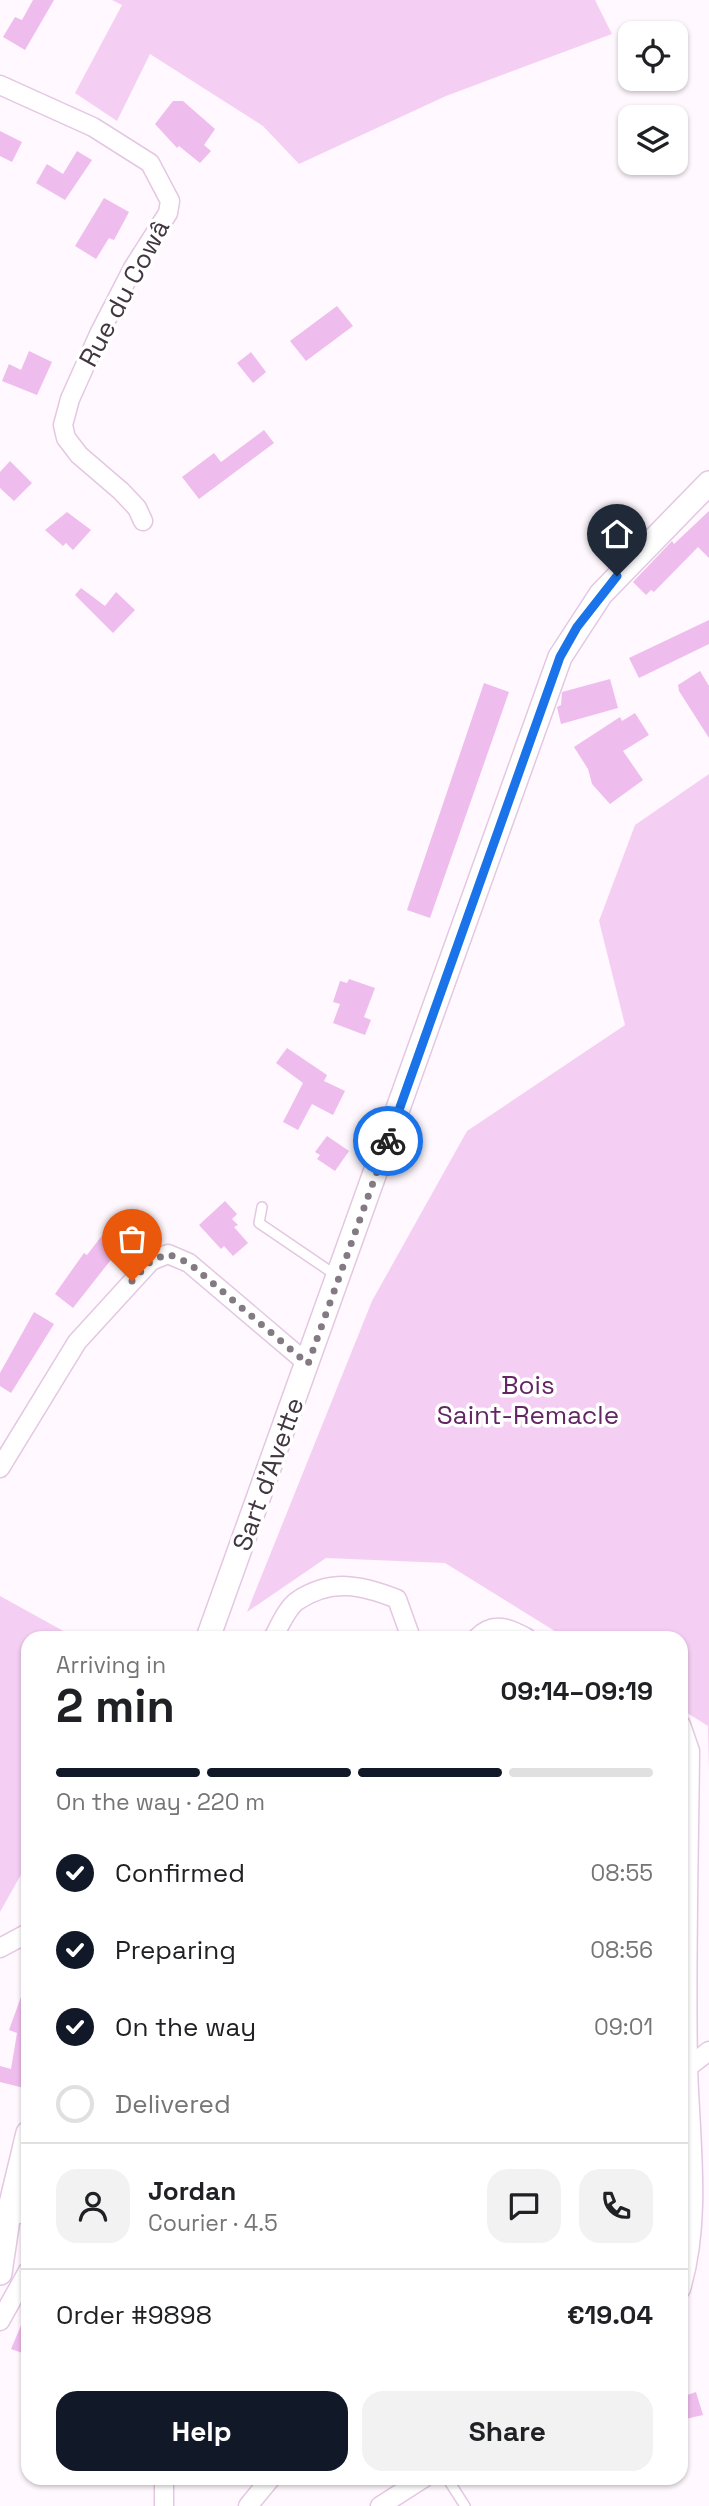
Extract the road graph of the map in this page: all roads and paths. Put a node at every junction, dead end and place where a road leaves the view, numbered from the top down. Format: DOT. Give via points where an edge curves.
graph roads {
  1 [pos="0,85"];
  2 [pos="709,483"];
  3 [pos="143,521"];
  4 [pos="262,1207"];
  5 [pos="338,1277"];
  6 [pos="308,1364"];
  7 [pos="0,1468"];
  8 [pos="211,1631"];
  9 [pos="277,1631"];
  10 [pos="408,1631"];
  11 [pos="486,1631"];
  12 [pos="514,1631"];
  13 [pos="688,1745"];
  14 [pos="688,1879"];
  15 [pos="21,1937"];
  16 [pos="0,1948"];
  17 [pos="709,2051"];
  18 [pos="688,2068"];
  19 [pos="688,2107"];
  20 [pos="21,2195"];
  21 [pos="19,2213"];
  22 [pos="688,2264"];
  23 [pos="0,2273"];
  24 [pos="21,2284"];
  25 [pos="0,2321"];
  26 [pos="164,2485"];
  27 [pos="265,2485"];
  28 [pos="413,2485"];
  29 [pos="452,2485"];
  30 [pos="164,2506"];
  31 [pos="248,2506"];
  32 [pos="380,2506"];
  33 [pos="465,2506"];
  1 -- 3 [label="street, Rue du Cowâ" via="93,127 150,163 170,201 168,213 100,332 63,425 79,455 121,491"];
  2 -- 5 [label="street, Sart d'Avette" via="601,594 560,657"];
  4 -- 5 [label="lane" via="259,1223"];
  5 -- 6 [label="street, Sart d'Avette"];
  6 -- 7 [label="street" via="189,1263 168,1254 151,1261 76,1342"];
  6 -- 8 [label="street, Sart d'Avette"];
  9 -- 10 [label="street" via="296,1602 331,1587 364,1585 397,1599"];
  11 -- 12 [label="street" via="491,1627"];
  13 -- 14 [label="street"];
  15 -- 16 [label="street"];
  17 -- 18 [label="street"];
  19 -- 22 [label="street" via="692,2157"];
  20 -- 21 [label="street"];
  21 -- 23 [label="street"];
  24 -- 25 [label="street"];
  26 -- 30 [label="street"];
  27 -- 31 [label="street"];
  28 -- 32 [label="street"];
  29 -- 33 [label="lane"];
}
